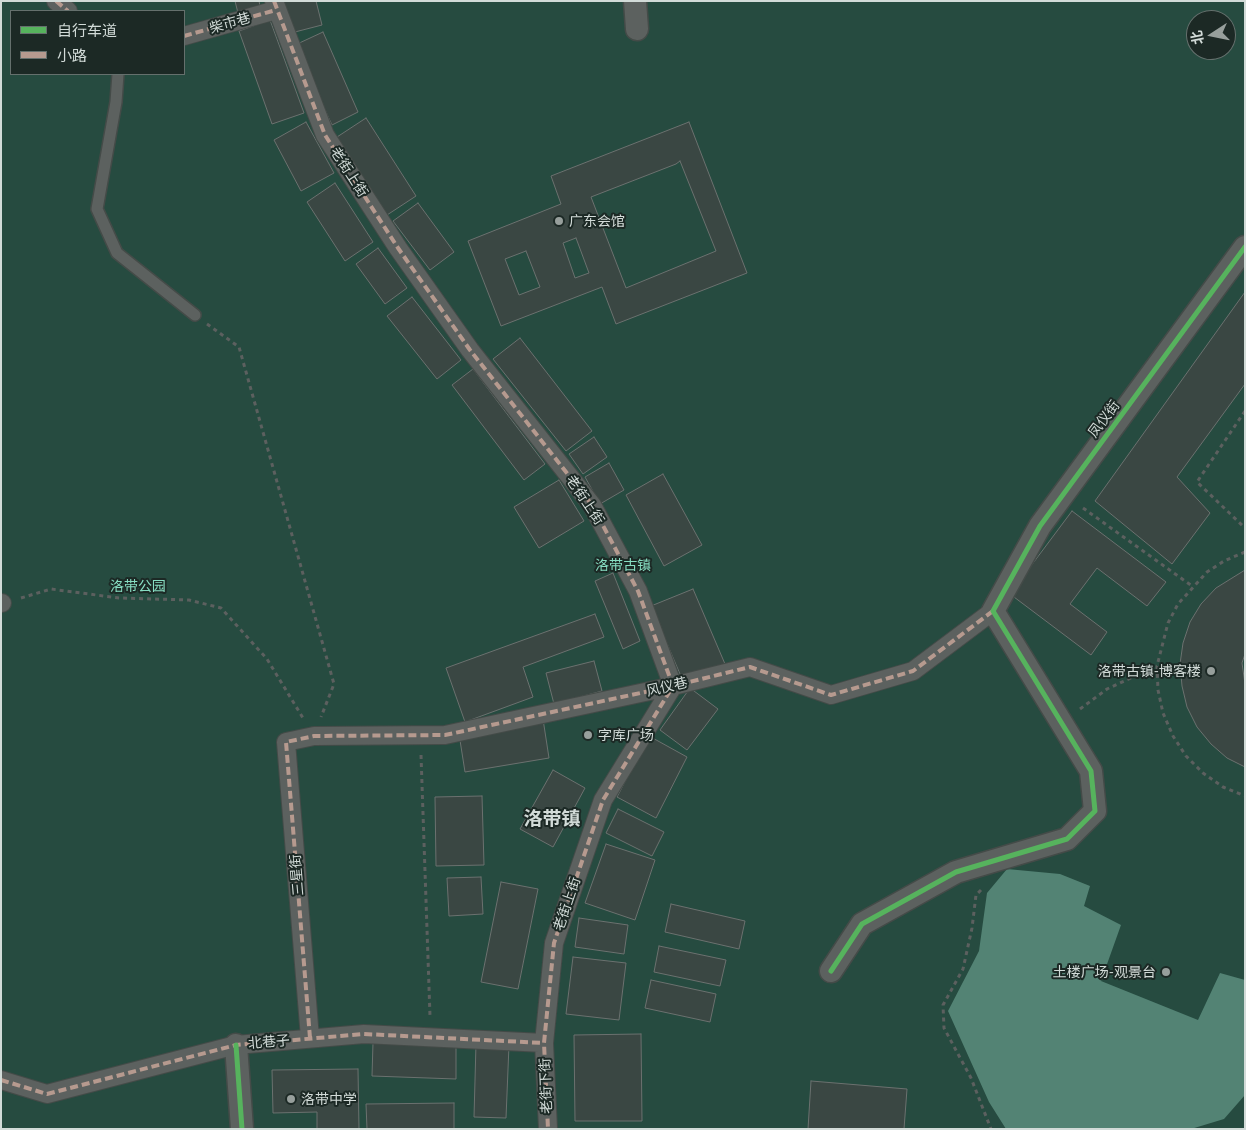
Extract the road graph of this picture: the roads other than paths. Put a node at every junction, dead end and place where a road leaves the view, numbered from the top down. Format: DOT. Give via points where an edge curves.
graph roads {
  1 [pos="56,1"];
  2 [pos="635,1"];
  3 [pos="274,6"];
  4 [pos="67,10"];
  5 [pos="637,29"];
  6 [pos="185,36"];
  7 [pos="118,75"];
  8 [pos="1245,247"];
  9 [pos="195,315"];
  10 [pos="994,611"];
  11 [pos="673,686"];
  12 [pos="314,736"];
  13 [pos="832,971"];
  14 [pos="310,1038"];
  15 [pos="544,1043"];
  16 [pos="236,1045"];
  17 [pos="1,1080"];
  18 [pos="242,1129"];
  19 [pos="548,1129"];
  1 -- 4 [label="street"];
  2 -- 5 [label="street"];
  3 -- 6 [label="street, 柴市巷"];
  3 -- 11 [label="street, 老街上街" via="325,135 398,248 470,350 592,505 638,591"];
  7 -- 9 [label="lane" via="98,209 117,253"];
  8 -- 10 [label="street, 凤仪街" via="1062,493 1040,526"];
  10 -- 11 [label="street, 风仪巷" via="913,671 831,695 750,667"];
  10 -- 13 [label="street" via="1091,771 1095,811 1067,839 956,872 862,924"];
  11 -- 12 [label="street, 风仪巷" via="445,734"];
  11 -- 15 [label="street, 老街上街" via="603,800 554,943"];
  12 -- 14 [label="street, 三星街" via="286,742"];
  14 -- 15 [label="street, 北巷子" via="364,1034"];
  14 -- 16 [label="street, 北巷子"];
  15 -- 19 [label="street, 老街下街"];
  16 -- 17 [label="street, 北巷子" via="48,1094"];
  16 -- 18 [label="street"];
}
